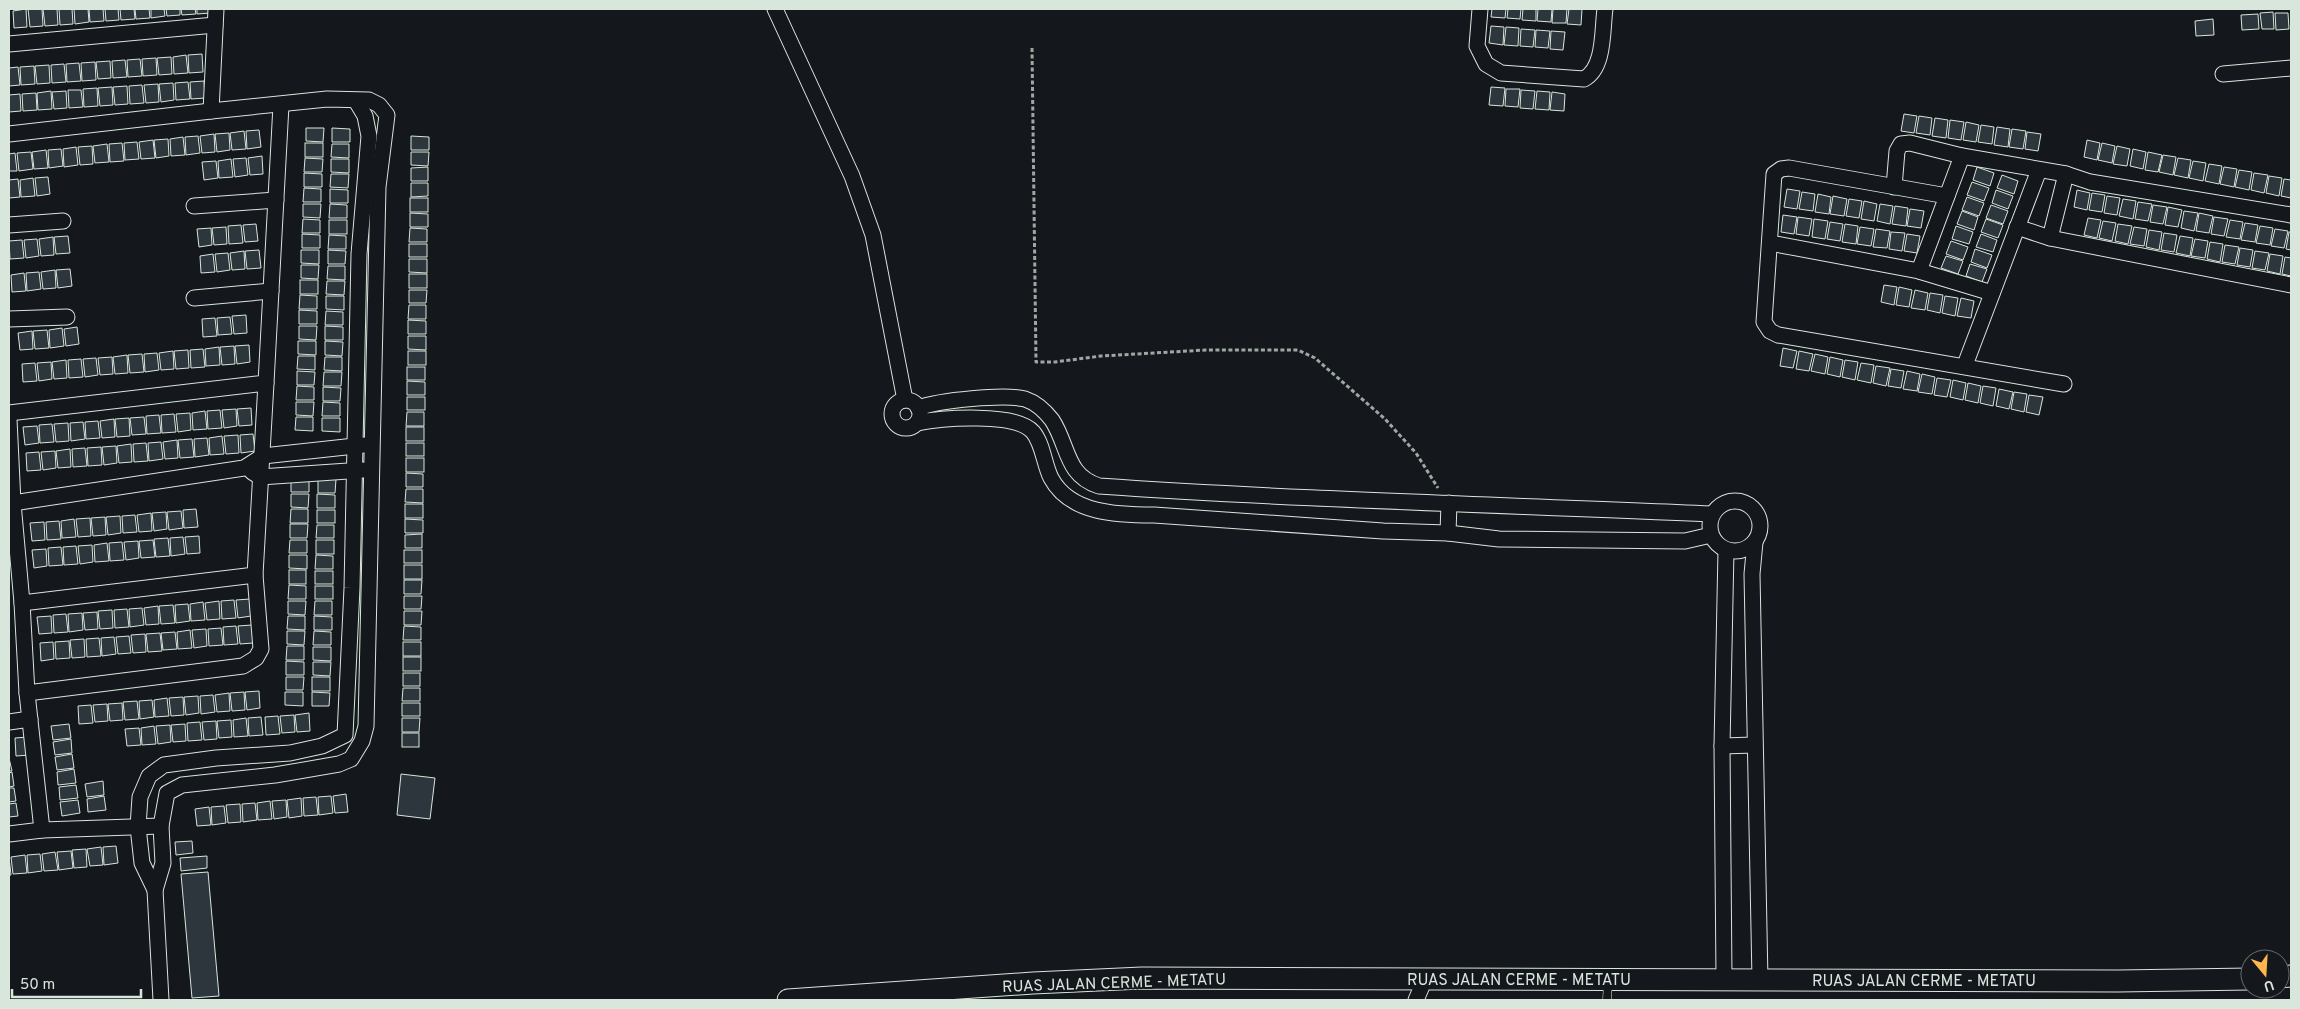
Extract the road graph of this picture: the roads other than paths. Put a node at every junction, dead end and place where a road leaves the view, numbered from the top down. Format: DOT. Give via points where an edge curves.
graph roads {
  1 [pos="216,9"];
  2 [pos="775,9"];
  3 [pos="1480,9"];
  4 [pos="1605,9"];
  5 [pos="215,25"];
  6 [pos="9,44"];
  7 [pos="2291,68"];
  8 [pos="2222,74"];
  9 [pos="356,101"];
  10 [pos="281,105"];
  11 [pos="211,111"];
  12 [pos="9,134"];
  13 [pos="1962,156"];
  14 [pos="2039,170"];
  15 [pos="2066,174"];
  16 [pos="1894,187"];
  17 [pos="1947,196"];
  18 [pos="276,200"];
  19 [pos="194,206"];
  20 [pos="2291,215"];
  21 [pos="63,221"];
  22 [pos="9,225"];
  23 [pos="2017,227"];
  24 [pos="2050,238"];
  25 [pos="1770,243"];
  26 [pos="1919,271"];
  27 [pos="2291,285"];
  28 [pos="271,291"];
  29 [pos="1992,293"];
  30 [pos="194,298"];
  31 [pos="67,317"];
  32 [pos="9,320"];
  33 [pos="1965,365"];
  34 [pos="266,384"];
  35 [pos="2064,384"];
  36 [pos="905,400"];
  37 [pos="9,413"];
  38 [pos="918,415"];
  39 [pos="9,419"];
  40 [pos="355,444"];
  41 [pos="373,445"];
  42 [pos="264,456"];
  43 [pos="244,468"];
  44 [pos="355,470"];
  45 [pos="372,470"];
  46 [pos="260,476"];
  47 [pos="1449,502"];
  48 [pos="13,503"];
  49 [pos="1712,514"];
  50 [pos="1448,533"];
  51 [pos="1711,535"];
  52 [pos="1755,542"];
  53 [pos="1726,550"];
  54 [pos="255,575"];
  55 [pos="22,603"];
  56 [pos="27,693"];
  57 [pos="30,720"];
  58 [pos="9,722"];
  59 [pos="345,735"];
  60 [pos="1754,744"];
  61 [pos="1722,746"];
  62 [pos="357,750"];
  63 [pos="160,826"];
  64 [pos="138,827"];
  65 [pos="42,830"];
  66 [pos="9,834"];
  67 [pos="155,890"];
  68 [pos="1724,978"];
  69 [pos="1425,979"];
  70 [pos="1608,979"];
  71 [pos="2240,979"];
  72 [pos="1760,980"];
  73 [pos="161,1000"];
  74 [pos="788,1000"];
  75 [pos="1416,1000"];
  76 [pos="1607,1000"];
  1 -- 5 [label="street"];
  2 -- 36 [label="street" via="852,176 873,235"];
  3 -- 4 [label="street" via="1477,46 1486,64 1501,73 1584,79 1593,74 1598,64"];
  5 -- 6 [label="street"];
  5 -- 11 [label="street"];
  7 -- 8 [label="street"];
  9 -- 10 [label="street" via="326,99"];
  9 -- 40 [label="street" via="365,116 369,136 359,254"];
  9 -- 41 [label="street" via="368,100 379,105 387,115 378,187"];
  10 -- 11 [label="street"];
  10 -- 18 [label="street"];
  11 -- 12 [label="street"];
  13 -- 14 [label="street"];
  13 -- 16 [label="street" via="1910,143 1901,144 1897,151"];
  13 -- 17 [label="street"];
  14 -- 15 [label="street"];
  14 -- 23 [label="street"];
  15 -- 20 [label="street" via="2090,182"];
  15 -- 24 [label="street"];
  16 -- 17 [label="street"];
  16 -- 25 [label="street" via="1781,169 1774,174"];
  17 -- 26 [label="street"];
  18 -- 19 [label="street"];
  18 -- 28 [label="street"];
  21 -- 22 [label="street"];
  23 -- 24 [label="street"];
  23 -- 29 [label="street"];
  24 -- 27 [label="street"];
  25 -- 26 [label="street"];
  25 -- 33 [label="street" via="1764,322 1770,331 1778,335"];
  26 -- 29 [label="street"];
  28 -- 30 [label="street"];
  28 -- 34 [label="street"];
  29 -- 33 [label="street"];
  31 -- 32 [label="street"];
  33 -- 35 [label="street"];
  34 -- 37 [label="street"];
  34 -- 42 [label="street"];
  36 -- 38 [label="street" via="913,402"];
  36 -- 38 [label="street" via="892,410 896,424 911,428"];
  38 -- 47 [label="street" via="936,402 1024,399 1039,405 1053,422 1075,470 1087,482 1099,486 1269,498"];
  38 -- 50 [label="street" via="935,420 972,418 1021,423 1032,432 1062,494 1078,504 1116,514"];
  39 -- 48 [label="street"];
  40 -- 41 [label="street"];
  40 -- 42 [label="street"];
  40 -- 44 [label="street"];
  41 -- 45 [label="street"];
  42 -- 43 [label="street"];
  42 -- 46 [label="street"];
  43 -- 46 [label="street"];
  43 -- 48 [label="street"];
  44 -- 45 [label="street"];
  44 -- 46 [label="street"];
  44 -- 59 [label="street"];
  45 -- 62 [label="street" via="366,726"];
  46 -- 54 [label="street"];
  47 -- 49 [label="street"];
  47 -- 50 [label="street"];
  48 -- 55 [label="street"];
  49 -- 51 [label="street"];
  49 -- 52 [label="street" via="1729,501 1749,505 1757,512 1760,522 1760,533"];
  50 -- 51 [label="street" via="1499,539 1650,541 1685,541"];
  51 -- 53 [label="street"];
  52 -- 53 [label="street" via="1736,552"];
  52 -- 60 [label="street" via="1752,574"];
  53 -- 61 [label="street"];
  54 -- 55 [label="street"];
  54 -- 56 [label="street" via="261,650 256,658 243,666"];
  55 -- 56 [label="street"];
  56 -- 57 [label="street"];
  57 -- 58 [label="street"];
  57 -- 65 [label="street"];
  59 -- 62 [label="street"];
  59 -- 64 [label="street" via="322,746 290,753 164,765 149,776 140,797"];
  60 -- 61 [label="street"];
  60 -- 72 [label="street"];
  61 -- 68 [label="street"];
  62 -- 63 [label="street" via="351,758 339,764 182,785 168,793"];
  63 -- 64 [label="street"];
  63 -- 67 [label="street" via="163,863"];
  64 -- 65 [label="street"];
  64 -- 67 [label="street" via="142,863"];
  65 -- 66 [label="street"];
  67 -- 73 [label="street"];
  68 -- 70 [label="main road, RUAS JALAN CERME - METATU"];
  68 -- 72 [label="main road, RUAS JALAN CERME - METATU"];
  69 -- 70 [label="main road, RUAS JALAN CERME - METATU"];
  69 -- 74 [label="main road, RUAS JALAN CERME - METATU" via="1142,978"];
  69 -- 75 [label="street"];
  70 -- 76 [label="lane"];
  71 -- 72 [label="main road, RUAS JALAN CERME - METATU"];
}
